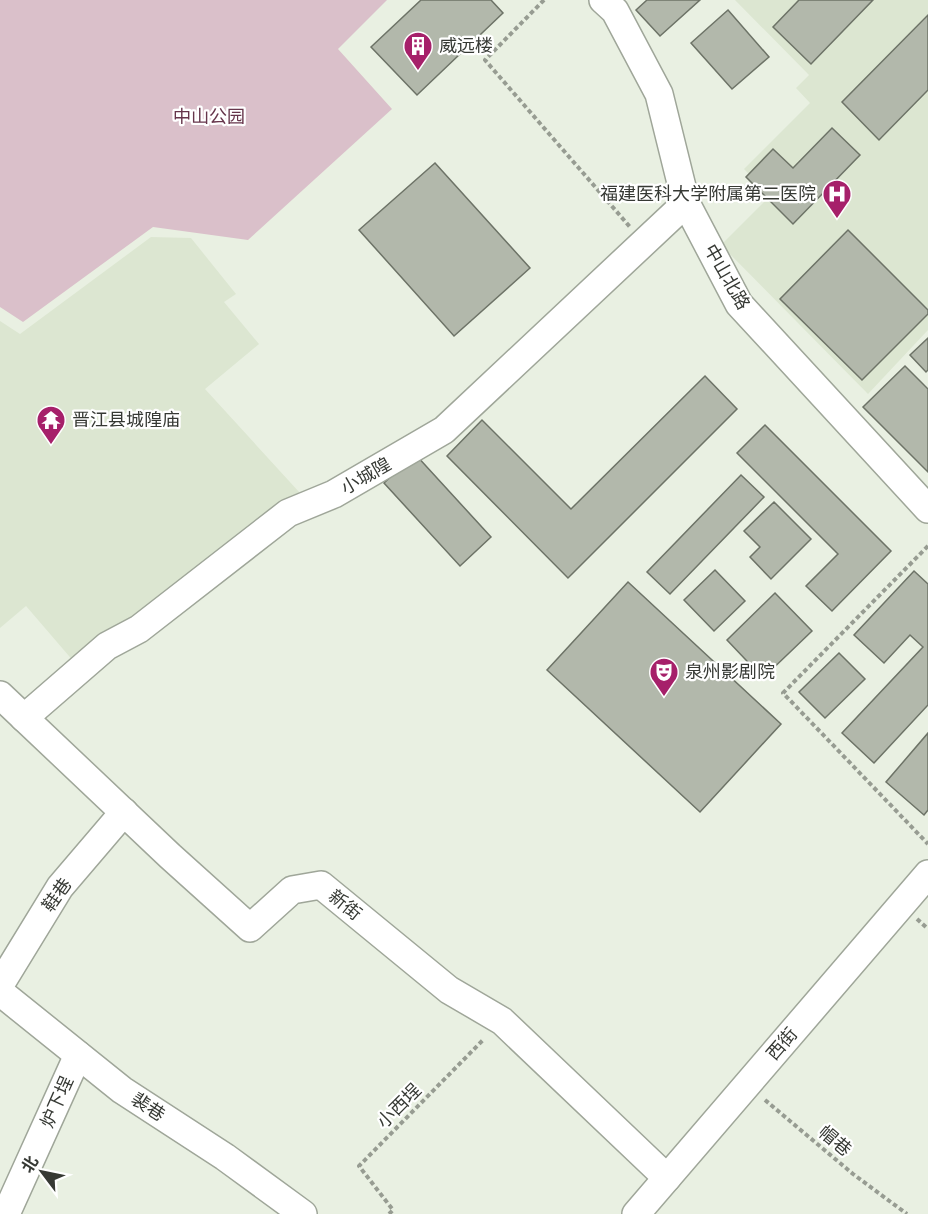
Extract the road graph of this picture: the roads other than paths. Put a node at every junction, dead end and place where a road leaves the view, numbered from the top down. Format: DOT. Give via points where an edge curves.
graph roads {
  1 [pos="603,0"];
  2 [pos="686,204"];
  3 [pos="928,509"];
  4 [pos="0,695"];
  5 [pos="24,718"];
  6 [pos="124,812"];
  7 [pos="928,874"];
  8 [pos="0,985"];
  9 [pos="0,992"];
  10 [pos="78,1055"];
  11 [pos="667,1178"];
  12 [pos="6,1214"];
  13 [pos="303,1214"];
  14 [pos="636,1214"];
  1 -- 2 [label="street, 中山北路" via="615,11 659,94"];
  2 -- 3 [label="street, 中山北路" via="739,304"];
  2 -- 5 [label="street, 小城隍" via="444,430 334,494 288,513 139,629 106,646"];
  4 -- 5 [label="street, 新街"];
  5 -- 6 [label="street, 新街"];
  6 -- 8 [label="street, 鞋巷" via="60,887"];
  6 -- 11 [label="street, 新街" via="250,928 292,890 321,885 449,990 502,1021"];
  7 -- 11 [label="street, 西街"];
  9 -- 10 [label="street, 裴巷"];
  10 -- 12 [label="street, 炉下埕"];
  10 -- 13 [label="street, 裴巷" via="122,1090 225,1156"];
  11 -- 14 [label="street, 西街"];
}
